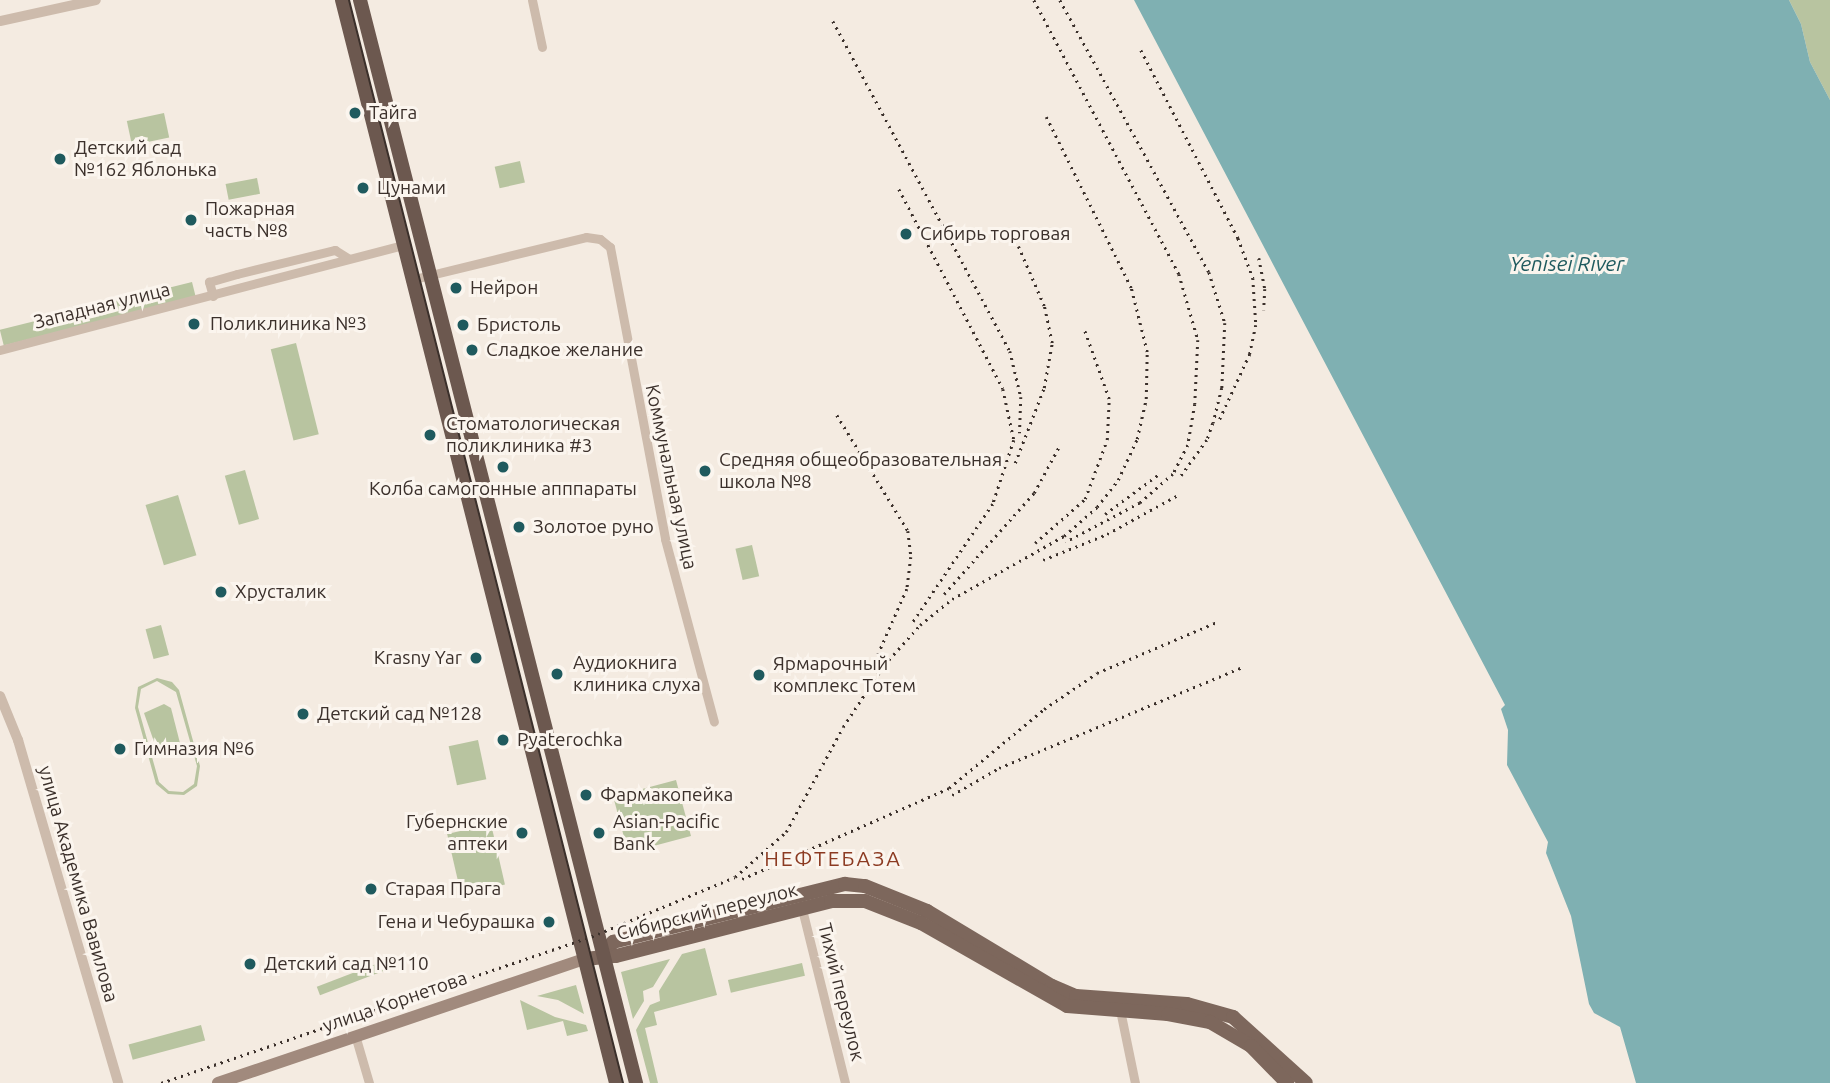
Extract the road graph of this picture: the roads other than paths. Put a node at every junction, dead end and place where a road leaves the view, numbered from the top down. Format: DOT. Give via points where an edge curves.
graph roads {
  1 [pos="96,0"];
  2 [pos="342,0"];
  3 [pos="360,0"];
  4 [pos="532,0"];
  5 [pos="0,21"];
  6 [pos="542,47"];
  7 [pos="402,245"];
  8 [pos="348,258"];
  9 [pos="429,276"];
  10 [pos="410,280"];
  11 [pos="213,296"];
  12 [pos="0,350"];
  13 [pos="0,696"];
  14 [pos="4,714"];
  15 [pos="714,723"];
  16 [pos="801,902"];
  17 [pos="603,954"];
  18 [pos="585,959"];
  19 [pos="1120,1010"];
  20 [pos="1186,1010"];
  21 [pos="355,1035"];
  22 [pos="1254,1041"];
  23 [pos="118,1083"];
  24 [pos="218,1083"];
  25 [pos="369,1083"];
  26 [pos="617,1083"];
  27 [pos="636,1083"];
  28 [pos="845,1083"];
  29 [pos="1135,1083"];
  30 [pos="1287,1083"];
  31 [pos="1306,1083"];
  1 -- 5 [label="street"];
  2 -- 7 [label="highway"];
  3 -- 9 [label="highway"];
  4 -- 6 [label="street"];
  7 -- 8 [label="street, Западная улица"];
  7 -- 10 [label="highway"];
  8 -- 11 [label="street, Западная улица"];
  8 -- 11 [label="street, Западная улица" via="335,250 237,274 209,282"];
  9 -- 10 [label="street"];
  9 -- 15 [label="street, Коммунальная улица" via="586,237 600,239 610,247 665,538"];
  9 -- 17 [label="highway"];
  10 -- 18 [label="highway"];
  11 -- 12 [label="street, Западная улица"];
  13 -- 14 [label="street, улица Академика Вавилова"];
  14 -- 23 [label="street, улица Академика Вавилова"];
  16 -- 17 [label="main road, Сибирский переулок" via="617,956"];
  16 -- 19 [label="main road, Сибирский переулок" via="845,899 894,910 1044,997 1076,1008"];
  16 -- 20 [label="main road, Сибирский переулок" via="845,884 865,886 927,911 1076,996"];
  16 -- 28 [label="street, Тихий переулок"];
  17 -- 18 [label="main road, Сибирский переулок"];
  17 -- 27 [label="highway"];
  18 -- 21 [label="main road, улица Корнетова"];
  18 -- 26 [label="highway"];
  19 -- 20 [label="main road, Сибирский переулок"];
  19 -- 29 [label="street"];
  20 -- 22 [label="main road, Сибирский переулок"];
  21 -- 24 [label="main road, улица Корнетова"];
  21 -- 25 [label="street"];
  22 -- 30 [label="main road, Сибирский переулок"];
  22 -- 31 [label="main road, Сибирский переулок"];
}
